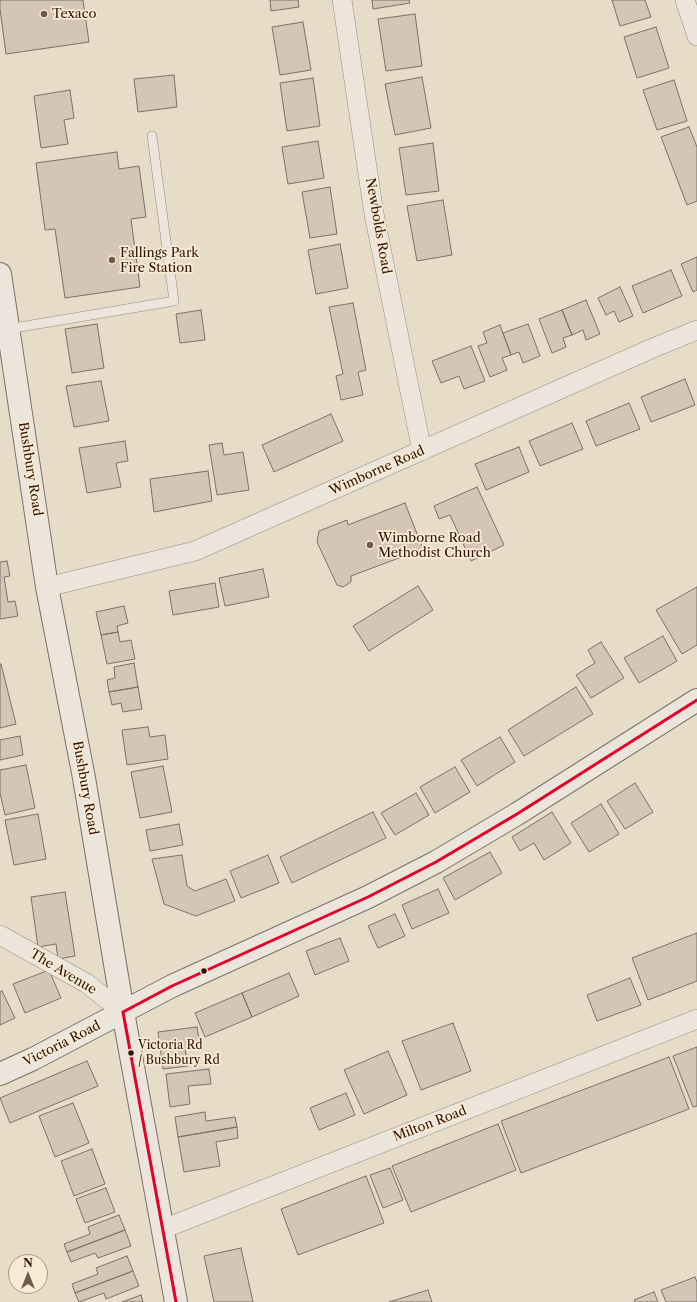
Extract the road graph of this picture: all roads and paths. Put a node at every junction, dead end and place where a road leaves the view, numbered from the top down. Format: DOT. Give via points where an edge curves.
graph roads {
  1 [pos="342,0"];
  2 [pos="685,0"];
  3 [pos="697,36"];
  4 [pos="152,136"];
  5 [pos="0,274"];
  6 [pos="8,329"];
  7 [pos="697,330"];
  8 [pos="422,451"];
  9 [pos="47,587"];
  10 [pos="697,700"];
  11 [pos="0,935"];
  12 [pos="123,1012"];
  13 [pos="697,1019"];
  14 [pos="0,1074"];
  15 [pos="163,1229"];
  16 [pos="176,1302"];
  1 -- 8 [label="street, Newbolds Road" via="374,214"];
  2 -- 3 [label="street"];
  4 -- 6 [label="lane" via="174,301"];
  5 -- 6 [label="street, Bushbury Road"];
  6 -- 9 [label="street, Bushbury Road"];
  7 -- 8 [label="street, Wimborne Road"];
  8 -- 9 [label="street, Wimborne Road" via="195,551"];
  9 -- 12 [label="street, Bushbury Road" via="84,778"];
  10 -- 12 [label="street, Victoria Road" via="436,862 368,897 172,986"];
  11 -- 12 [label="street, The Avenue" via="86,983"];
  12 -- 14 [label="street, Victoria Road"];
  12 -- 15 [label="street, Bushbury Road"];
  13 -- 15 [label="street, Milton Road"];
  15 -- 16 [label="street, Bushbury Road"];
}
